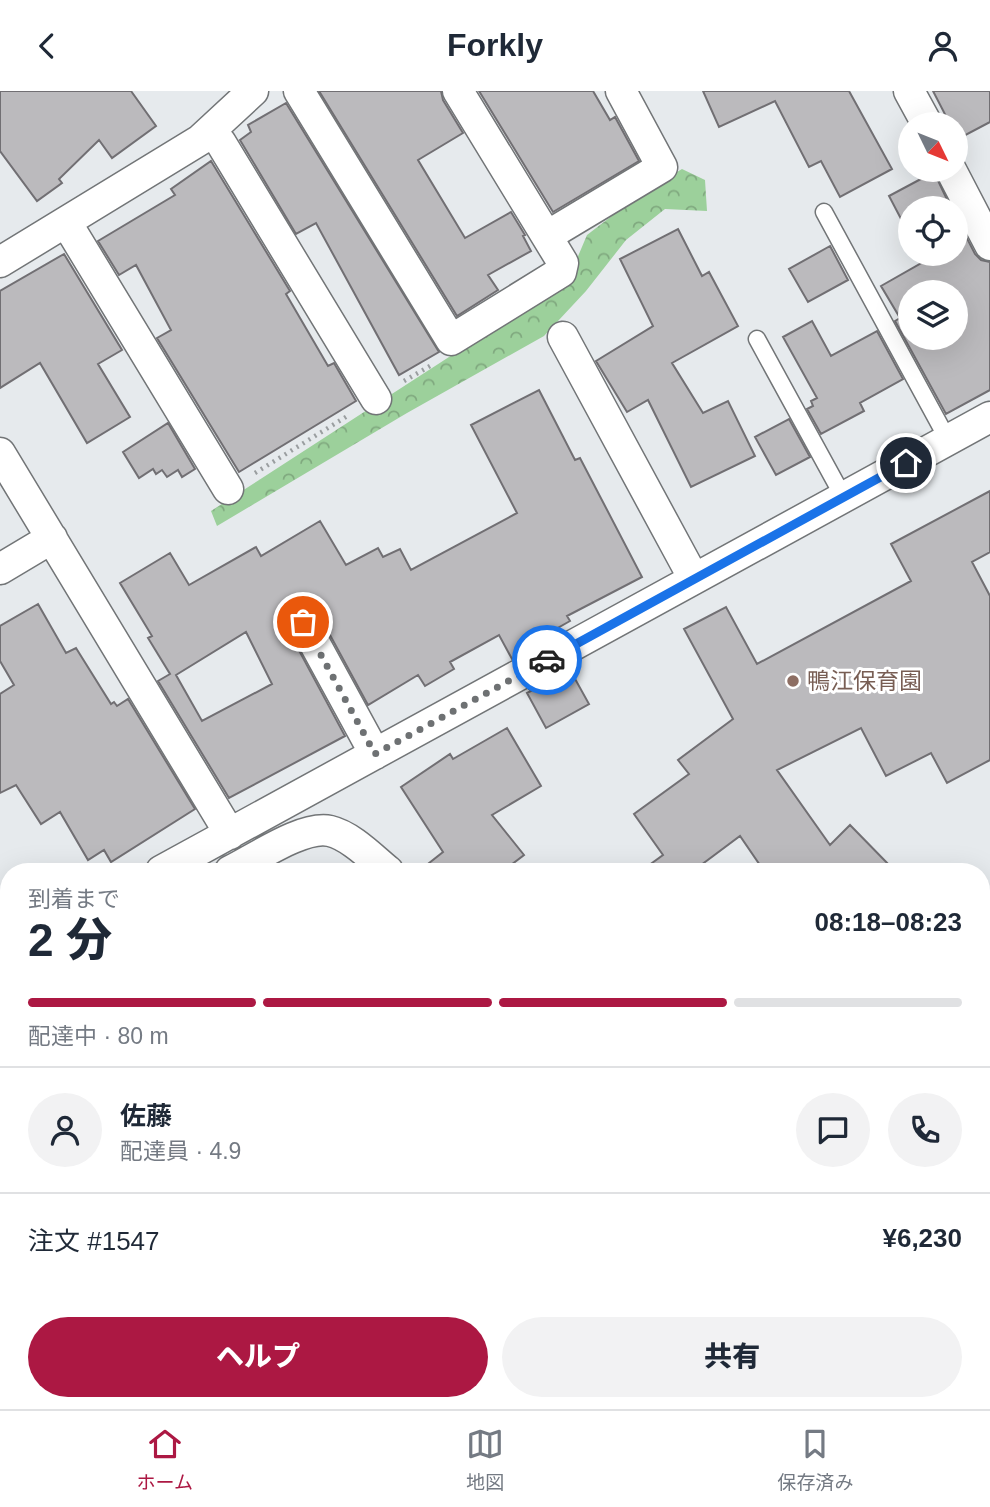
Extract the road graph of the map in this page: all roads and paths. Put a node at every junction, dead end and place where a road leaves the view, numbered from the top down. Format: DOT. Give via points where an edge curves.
graph roads {
  1 [pos="253,91"];
  2 [pos="299,91"];
  3 [pos="458,91"];
  4 [pos="621,91"];
  5 [pos="909,91"];
  6 [pos="920,112"];
  7 [pos="210,131"];
  8 [pos="957,182"];
  9 [pos="824,212"];
  10 [pos="66,222"];
  11 [pos="547,236"];
  12 [pos="990,244"];
  13 [pos="0,262"];
  14 [pos="563,337"];
  15 [pos="757,339"];
  16 [pos="451,340"];
  17 [pos="376,399"];
  18 [pos="990,417"];
  19 [pos="948,440"];
  20 [pos="0,453"];
  21 [pos="228,489"];
  22 [pos="844,498"];
  23 [pos="51,538"];
  24 [pos="0,569"];
  25 [pos="694,579"];
  26 [pos="303,622"];
  27 [pos="375,754"];
  28 [pos="230,834"];
  29 [pos="177,863"];
  30 [pos="245,863"];
  31 [pos="378,863"];
  1 -- 7 [label="street"];
  2 -- 16 [label="street"];
  3 -- 11 [label="street"];
  4 -- 11 [label="street" via="662,167"];
  5 -- 6 [label="street"];
  7 -- 10 [label="street"];
  7 -- 17 [label="street"];
  8 -- 12 [label="street"];
  9 -- 19 [label="lane"];
  10 -- 13 [label="street"];
  10 -- 21 [label="street"];
  11 -- 16 [label="street" via="563,263 561,272"];
  14 -- 25 [label="street"];
  15 -- 22 [label="lane"];
  16 -- 17 [label="path" via="446,355"];
  17 -- 21 [label="path"];
  18 -- 19 [label="street"];
  19 -- 22 [label="street"];
  20 -- 23 [label="street"];
  22 -- 25 [label="street"];
  23 -- 24 [label="street"];
  23 -- 28 [label="street"];
  25 -- 27 [label="street"];
  26 -- 27 [label="street"];
  27 -- 28 [label="street"];
  28 -- 29 [label="street"];
  30 -- 31 [label="street" via="314,830 345,838"];
}
